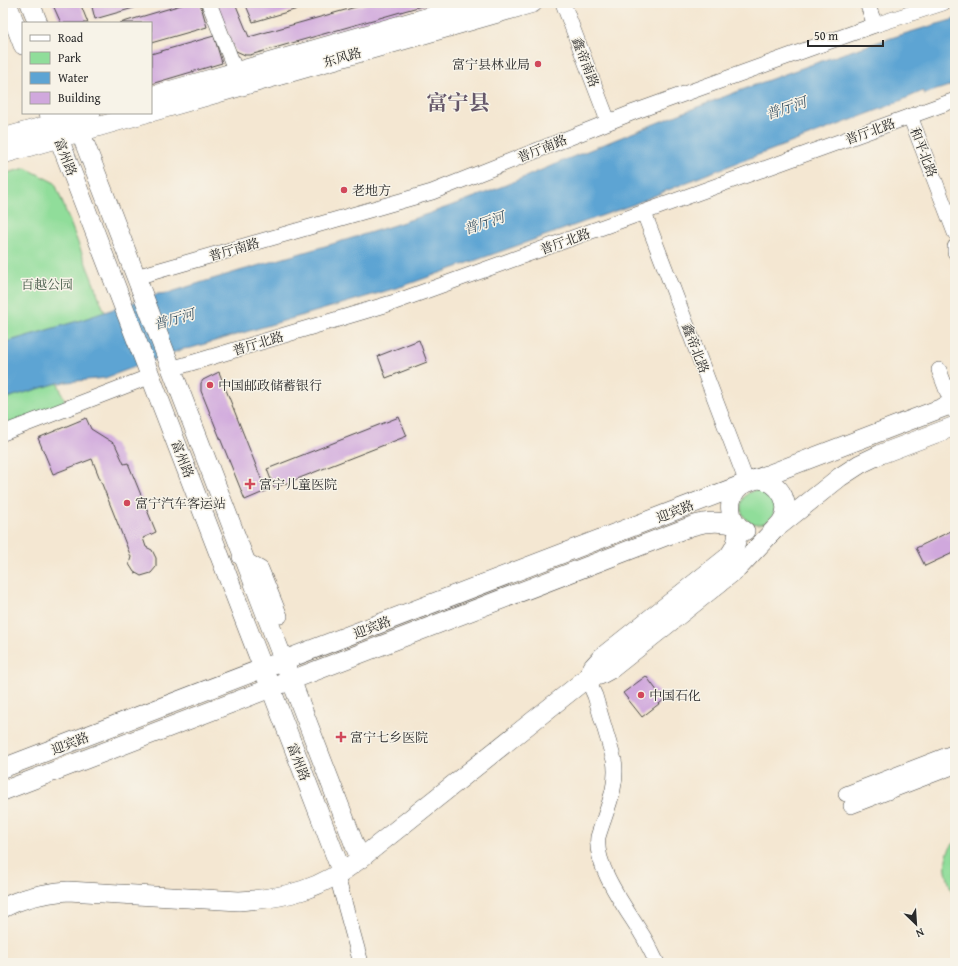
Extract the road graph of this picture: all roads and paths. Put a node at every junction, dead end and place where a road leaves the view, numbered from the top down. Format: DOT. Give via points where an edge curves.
graph roads {
  1 [pos="7,3"];
  2 [pos="30,3"];
  3 [pos="209,3"];
  4 [pos="478,3"];
  5 [pos="533,3"];
  6 [pos="563,3"];
  7 [pos="867,3"];
  8 [pos="942,3"];
  9 [pos="38,22"];
  10 [pos="875,25"];
  11 [pos="22,42"];
  12 [pos="236,72"];
  13 [pos="152,96"];
  14 [pos="955,100"];
  15 [pos="152,112"];
  16 [pos="135,114"];
  17 [pos="910,116"];
  18 [pos="80,119"];
  19 [pos="608,121"];
  20 [pos="54,125"];
  21 [pos="3,138"];
  22 [pos="3,154"];
  23 [pos="644,213"];
  24 [pos="955,233"];
  25 [pos="955,247"];
  26 [pos="955,252"];
  27 [pos="136,277"];
  28 [pos="171,369"];
  29 [pos="939,370"];
  30 [pos="151,376"];
  31 [pos="955,403"];
  32 [pos="955,412"];
  33 [pos="955,426"];
  34 [pos="3,433"];
  35 [pos="748,483"];
  36 [pos="737,525"];
  37 [pos="774,530"];
  38 [pos="240,557"];
  39 [pos="280,616"];
  40 [pos="284,661"];
  41 [pos="263,669"];
  42 [pos="587,678"];
  43 [pos="291,680"];
  44 [pos="271,688"];
  45 [pos="955,752"];
  46 [pos="955,766"];
  47 [pos="3,768"];
  48 [pos="3,791"];
  49 [pos="360,859"];
  50 [pos="340,877"];
  51 [pos="3,908"];
  52 [pos="361,963"];
  53 [pos="657,963"];
  1 -- 11 [label="main road"];
  2 -- 9 [label="main road"];
  3 -- 12 [label="street"];
  4 -- 12 [label="main road, 东风路"];
  5 -- 15 [label="main road, 东风路"];
  6 -- 19 [label="street, 鑫帝南路"];
  7 -- 10 [label="street"];
  8 -- 10 [label="street, 普厅南路"];
  10 -- 19 [label="street, 普厅南路"];
  12 -- 13 [label="main road, 东风路"];
  14 -- 17 [label="street, 普厅北路"];
  16 -- 18 [label="main road"];
  17 -- 23 [label="street, 普厅北路"];
  17 -- 24 [label="street, 和平北路"];
  18 -- 20 [label="main road"];
  18 -- 27 [label="main road, 富州路"];
  19 -- 27 [label="street, 普厅南路" via="416,198"];
  20 -- 21 [label="main road"];
  20 -- 22 [label="main road"];
  20 -- 30 [label="main road, 富州路"];
  23 -- 28 [label="street, 普厅北路" via="395,302"];
  23 -- 35 [label="street, 鑫帝北路"];
  25 -- 26 [label="street"];
  27 -- 28 [label="main road, 富州路"];
  28 -- 40 [label="main road, 富州路"];
  29 -- 32 [label="street"];
  30 -- 34 [label="street"];
  30 -- 41 [label="main road, 富州路"];
  31 -- 35 [label="main road, 迎宾路"];
  33 -- 37 [label="main road, 迎宾路" via="860,464"];
  35 -- 36 [label="main road" via="734,494 730,507"];
  35 -- 37 [label="main road" via="768,481 779,488 785,500 785,514"];
  35 -- 40 [label="main road, 迎宾路"];
  36 -- 37 [label="main road, 迎宾路" via="748,533 755,534"];
  36 -- 42 [label="main road" via="737,542 728,557 602,657"];
  36 -- 43 [label="main road, 迎宾路" via="715,522 700,524"];
  37 -- 42 [label="main road" via="738,568 611,669"];
  38 -- 39 [label="street" via="261,568"];
  40 -- 41 [label="main road, 迎宾路"];
  40 -- 43 [label="main road, 富州路"];
  41 -- 44 [label="main road, 富州路"];
  41 -- 47 [label="main road, 迎宾路"];
  42 -- 49 [label="main road"];
  42 -- 53 [label="street" via="595,696 616,771 598,837 600,857 614,889"];
  43 -- 44 [label="main road, 迎宾路"];
  43 -- 49 [label="main road, 富州路"];
  44 -- 48 [label="main road, 迎宾路"];
  44 -- 50 [label="main road, 富州路"];
  45 -- 46 [label="street" via="848,800"];
  49 -- 50 [label="main road"];
  50 -- 51 [label="main road" via="305,890 257,900 68,891 31,897"];
  50 -- 52 [label="street"];
}
